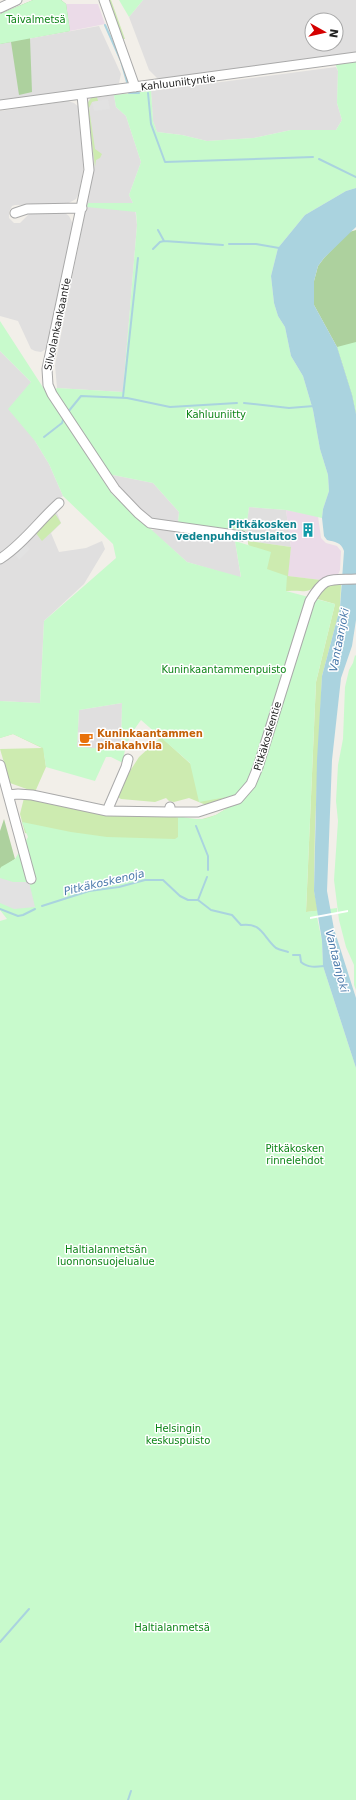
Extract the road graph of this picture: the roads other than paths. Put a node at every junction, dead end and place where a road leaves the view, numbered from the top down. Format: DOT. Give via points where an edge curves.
graph roads {
  1 [pos="3,0"];
  2 [pos="17,0"];
  3 [pos="98,0"];
  4 [pos="0,2"];
  5 [pos="105,4"];
  6 [pos="0,8"];
  7 [pos="356,58"];
  8 [pos="135,87"];
  9 [pos="82,95"];
  10 [pos="0,105"];
  11 [pos="82,208"];
  12 [pos="15,213"];
  13 [pos="59,501"];
  14 [pos="242,536"];
  15 [pos="0,559"];
  16 [pos="356,579"];
  17 [pos="128,759"];
  18 [pos="0,765"];
  19 [pos="8,796"];
  20 [pos="107,811"];
  21 [pos="31,879"];
  1 -- 4 [label="street"];
  2 -- 6 [label="street"];
  3 -- 5 [label="street"];
  5 -- 8 [label="street"];
  7 -- 8 [label="street, Kahluuniityntie"];
  8 -- 9 [label="street, Kahluuniityntie"];
  9 -- 10 [label="street, Kahluuniityntie"];
  9 -- 11 [label="street, Silvolankankaantie" via="89,162"];
  11 -- 12 [label="street" via="27,209"];
  11 -- 14 [label="street, Silvolankankaantie" via="47,369 48,385 52,394 115,489 150,523"];
  13 -- 15 [label="street" via="30,534"];
  16 -- 20 [label="street, Pitkäkoskentie" via="323,583 310,601 258,767 251,784 238,799 190,813 170,809"];
  17 -- 20 [label="street"];
  18 -- 19 [label="street"];
  19 -- 20 [label="street, Pitkäkoskentie" via="32,795"];
  19 -- 21 [label="street"];
}
